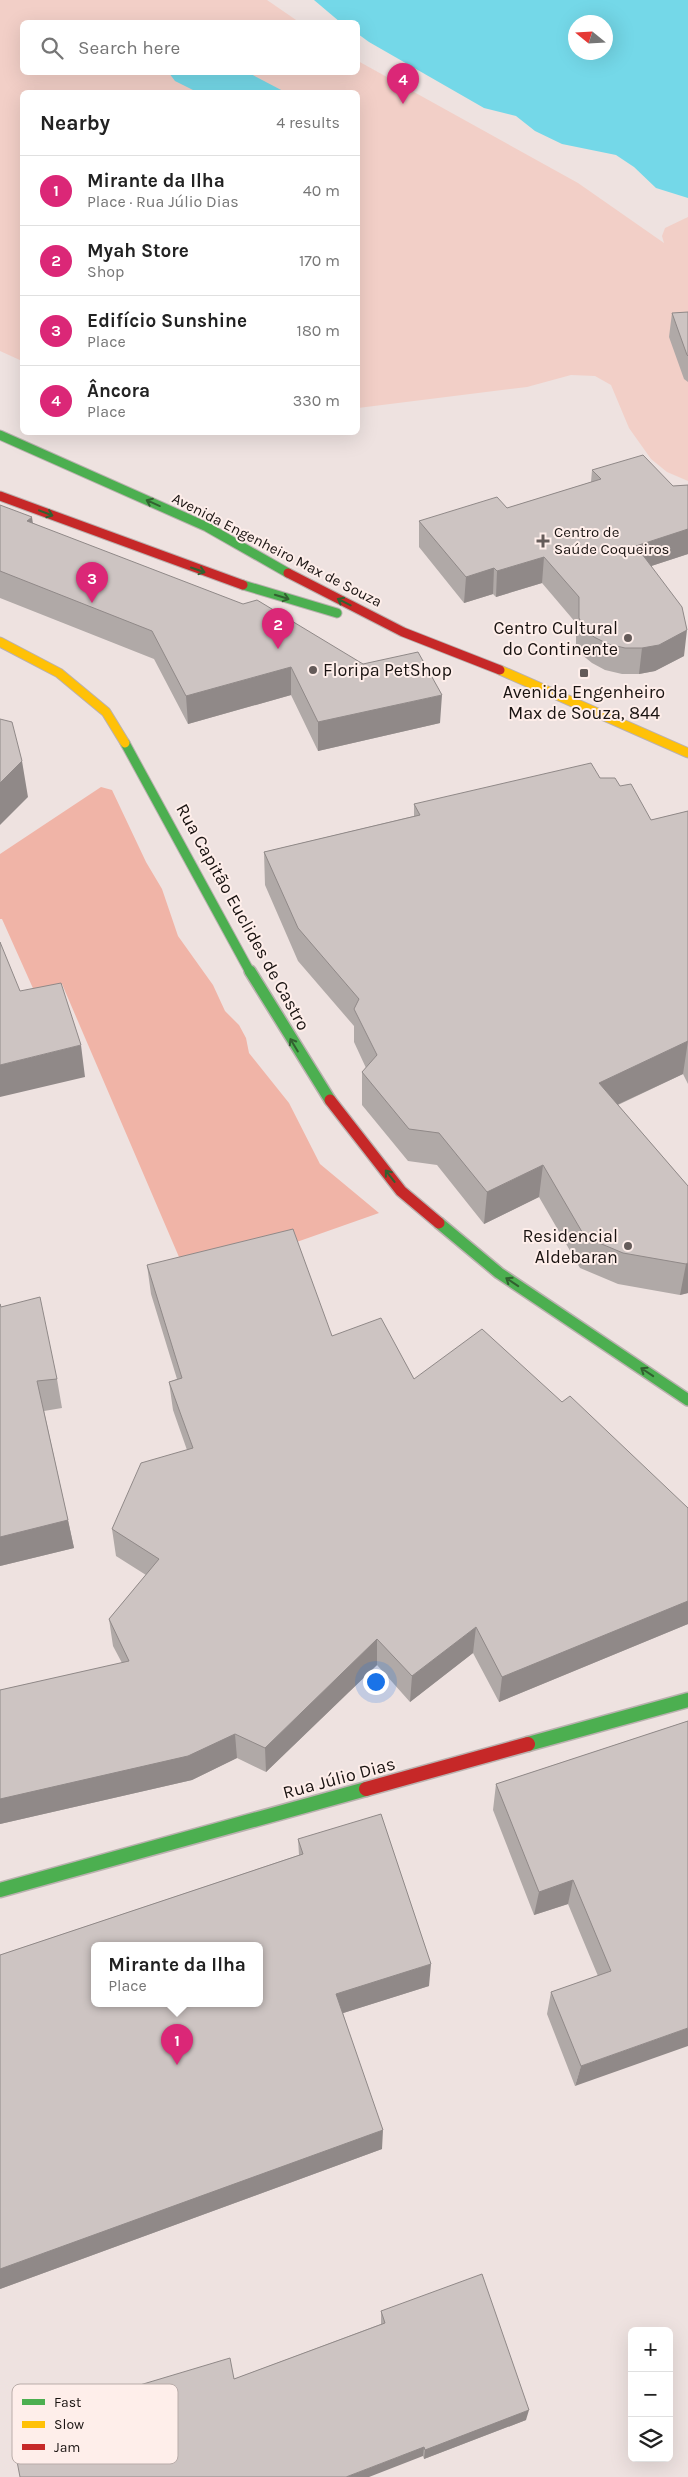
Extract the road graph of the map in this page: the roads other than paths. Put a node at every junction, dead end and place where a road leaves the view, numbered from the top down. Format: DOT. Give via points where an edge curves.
graph roads {
  1 [pos="0,435"];
  2 [pos="0,496"];
  3 [pos="403,632"];
  4 [pos="0,642"];
  5 [pos="688,753"];
  6 [pos="688,1400"];
  7 [pos="688,1700"];
  8 [pos="0,1890"];
  3 -- 1 [label="street, Avenida Engenheiro Max de Souza, one-way" via="307,584 207,527"];
  2 -- 3 [label="street, Avenida Engenheiro Max de Souza, one-way" via="235,583"];
  3 -- 5 [label="street, Avenida Engenheiro Max de Souza" via="510,674"];
  6 -- 4 [label="street, Rua Capitão Euclides de Castro, one-way" via="499,1273 401,1191 318,1084 247,967 138,764 106,712 59,673"];
  7 -- 8 [label="street, Rua Júlio Dias"];
}
